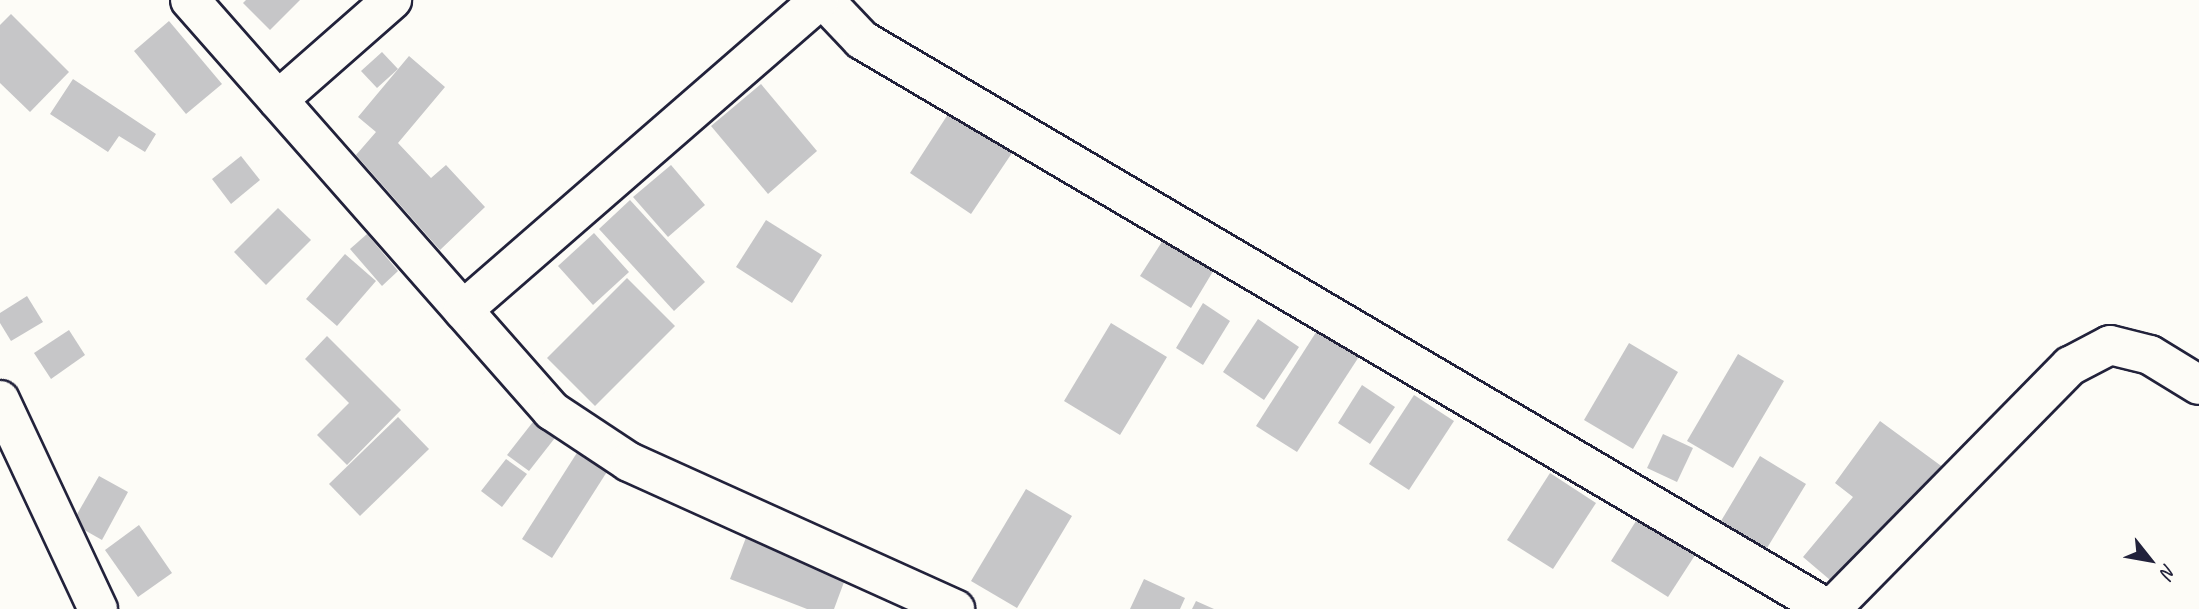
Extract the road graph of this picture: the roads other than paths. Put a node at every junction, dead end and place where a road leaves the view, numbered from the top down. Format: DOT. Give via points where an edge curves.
graph roads {
  1 [pos="190,0"];
  2 [pos="392,0"];
  3 [pos="822,0"];
  4 [pos="278,100"];
  5 [pos="463,310"];
  6 [pos="2199,385"];
  7 [pos="0,400"];
  8 [pos="98,609"];
  9 [pos="955,609"];
  10 [pos="1829,609"];
  1 -- 4 [label="street"];
  2 -- 4 [label="street"];
  3 -- 5 [label="street"];
  3 -- 10 [label="street" via="862,40"];
  4 -- 5 [label="street"];
  5 -- 9 [label="street" via="552,411 629,462"];
  6 -- 10 [label="street" via="2150,355 2110,345 2070,366"];
  7 -- 8 [label="street"];
}
